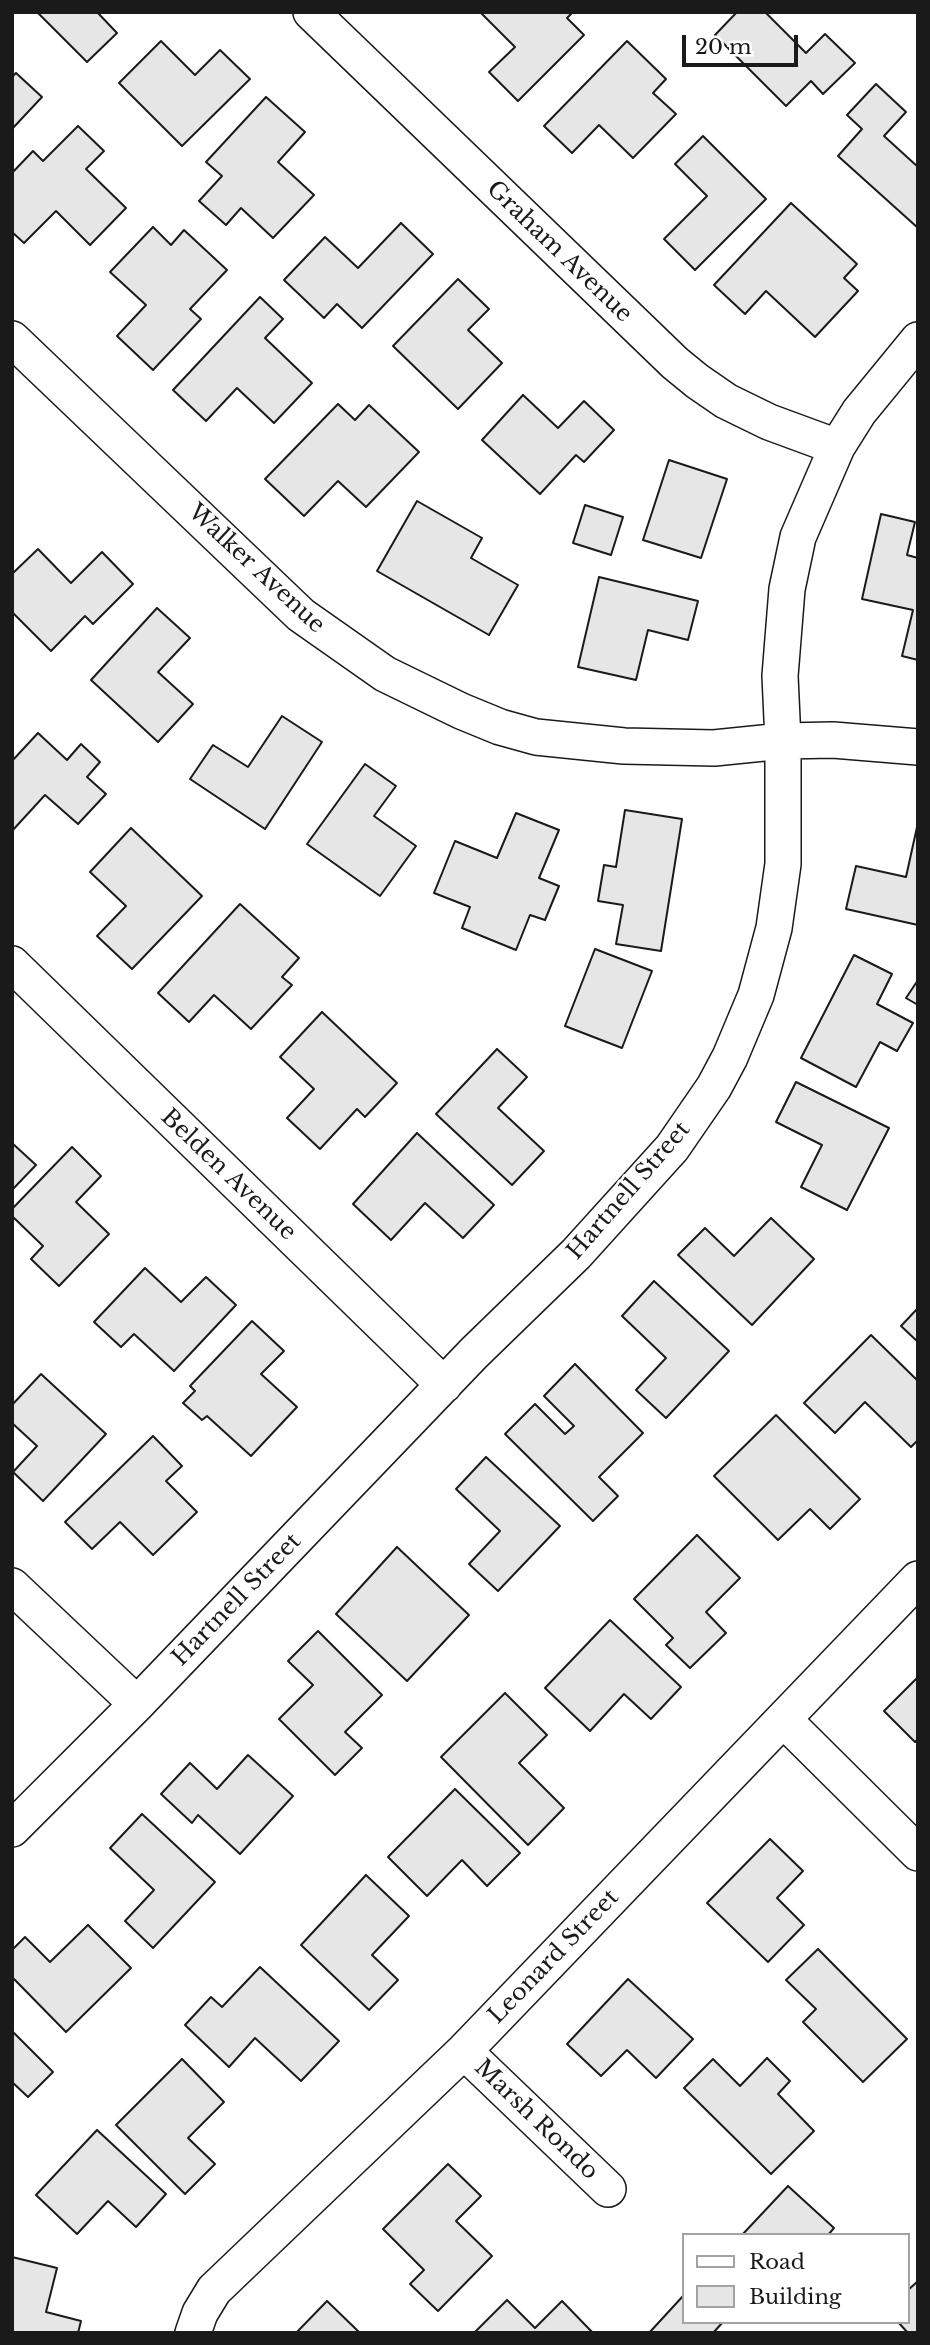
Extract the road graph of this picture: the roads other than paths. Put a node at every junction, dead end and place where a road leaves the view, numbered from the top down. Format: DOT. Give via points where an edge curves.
graph roads {
  1 [pos="311,12"];
  2 [pos="12,339"];
  3 [pos="918,341"];
  4 [pos="837,447"];
  5 [pos="783,741"];
  6 [pos="918,747"];
  7 [pos="12,964"];
  8 [pos="444,1385"];
  9 [pos="918,1579"];
  10 [pos="12,1586"];
  11 [pos="137,1704"];
  12 [pos="784,1720"];
  13 [pos="12,1829"];
  14 [pos="918,1853"];
  15 [pos="464,2051"];
  16 [pos="608,2189"];
  17 [pos="193,2333"];
  1 -- 4 [label="street, Graham Avenue" via="696,381 769,422"];
  2 -- 5 [label="street, Walker Avenue" via="301,615 385,674 461,711 536,737 624,746 714,748"];
  3 -- 4 [label="street, Hartnell Street" via="859,412"];
  4 -- 5 [label="street, Hartnell Street" via="798,537 787,589 780,676"];
  5 -- 6 [label="street, Walker Avenue"];
  5 -- 8 [label="street, Hartnell Street" via="783,864 774,928 756,995 730,1057 673,1148 576,1254"];
  7 -- 8 [label="street, Belden Avenue"];
  8 -- 11 [label="street, Hartnell Street"];
  9 -- 12 [label="street, Leonard Street"];
  10 -- 11 [label="street"];
  11 -- 13 [label="street, Hartnell Street"];
  12 -- 14 [label="street"];
  12 -- 15 [label="street, Leonard Street"];
  15 -- 16 [label="street, Marsh Rondo"];
  15 -- 17 [label="street, Leonard Street" via="214,2290"];
}
